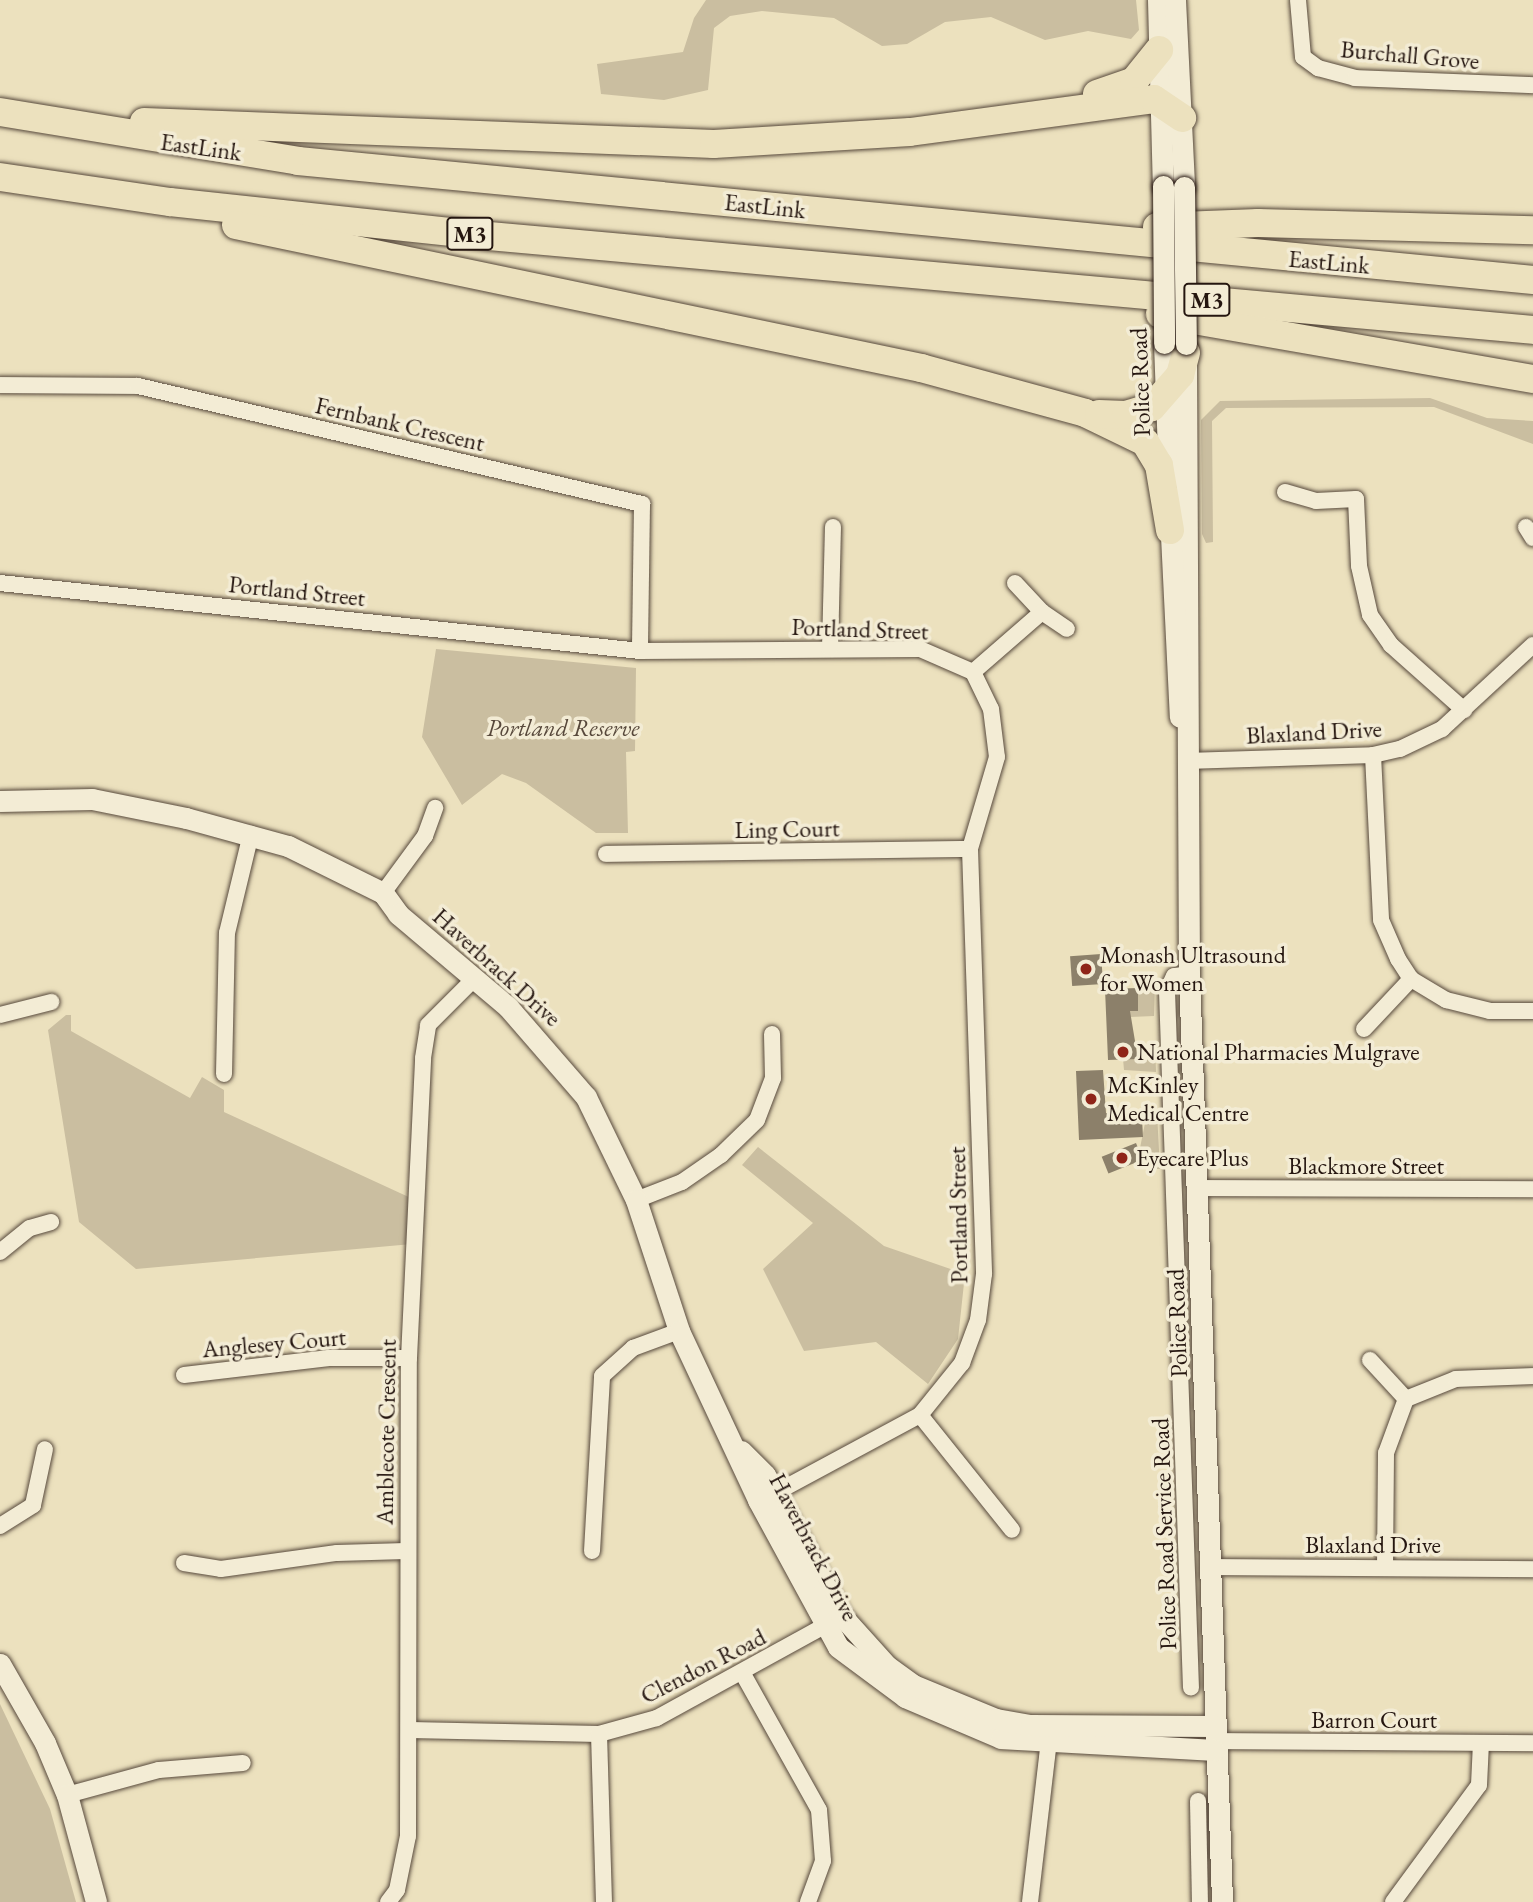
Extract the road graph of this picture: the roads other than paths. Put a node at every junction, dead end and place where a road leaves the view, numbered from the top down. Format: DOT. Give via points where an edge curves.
graph roads {
  1 [pos="1158,0"];
  2 [pos="1175,0"];
  3 [pos="1298,0"];
  4 [pos="1159,50"];
  5 [pos="1533,85"];
  6 [pos="1160,100"];
  7 [pos="1045,112"];
  8 [pos="4,113"];
  9 [pos="1182,118"];
  10 [pos="0,177"];
  11 [pos="1173,186"];
  12 [pos="61,187"];
  13 [pos="1533,230"];
  14 [pos="1022,231"];
  15 [pos="881,272"];
  16 [pos="1533,280"];
  17 [pos="1533,330"];
  18 [pos="1179,347"];
  19 [pos="1533,379"];
  20 [pos="0,385"];
  21 [pos="1166,393"];
  22 [pos="1085,413"];
  23 [pos="1285,492"];
  24 [pos="833,527"];
  25 [pos="1170,530"];
  26 [pos="0,583"];
  27 [pos="1015,583"];
  28 [pos="1042,612"];
  29 [pos="1067,629"];
  30 [pos="1533,645"];
  31 [pos="830,649"];
  32 [pos="640,651"];
  33 [pos="973,672"];
  34 [pos="1464,710"];
  35 [pos="1373,755"];
  36 [pos="1186,761"];
  37 [pos="0,801"];
  38 [pos="435,808"];
  39 [pos="251,834"];
  40 [pos="970,849"];
  41 [pos="606,854"];
  42 [pos="383,893"];
  43 [pos="1189,974"];
  44 [pos="475,978"];
  45 [pos="1411,979"];
  46 [pos="51,1002"];
  47 [pos="1533,1011"];
  48 [pos="0,1015"];
  49 [pos="1364,1029"];
  50 [pos="772,1034"];
  51 [pos="224,1074"];
  52 [pos="1170,1079"];
  53 [pos="1195,1094"];
  54 [pos="1198,1188"];
  55 [pos="1533,1189"];
  56 [pos="636,1200"];
  57 [pos="51,1222"];
  58 [pos="0,1252"];
  59 [pos="679,1331"];
  60 [pos="410,1358"];
  61 [pos="1370,1360"];
  62 [pos="184,1375"];
  63 [pos="1533,1376"];
  64 [pos="1406,1399"];
  65 [pos="920,1415"];
  66 [pos="45,1449"];
  67 [pos="1209,1477"];
  68 [pos="1185,1478"];
  69 [pos="767,1497"];
  70 [pos="0,1526"];
  71 [pos="1012,1530"];
  72 [pos="406,1551"];
  73 [pos="592,1551"];
  74 [pos="184,1563"];
  75 [pos="1213,1567"];
  76 [pos="1385,1568"];
  77 [pos="1533,1569"];
  78 [pos="832,1622"];
  79 [pos="0,1664"];
  80 [pos="743,1674"];
  81 [pos="1191,1688"];
  82 [pos="410,1730"];
  83 [pos="599,1734"];
  84 [pos="1049,1735"];
  85 [pos="1214,1739"];
  86 [pos="1481,1743"];
  87 [pos="1533,1743"];
  88 [pos="243,1763"];
  89 [pos="67,1795"];
  90 [pos="1198,1801"];
  91 [pos="1200,1884"];
  92 [pos="1224,1896"];
  93 [pos="96,1902"];
  94 [pos="388,1902"];
  95 [pos="604,1902"];
  96 [pos="808,1902"];
  97 [pos="1030,1902"];
  98 [pos="1200,1902"];
  99 [pos="1393,1902"];
  1 -- 4 [label="main road, Police Road"];
  2 -- 9 [label="main road, Police Road"];
  3 -- 5 [label="street, Burchall Grove" via="1303,57 1340,76"];
  4 -- 6 [label="main road, Police Road"];
  4 -- 7 [label="highway" via="1134,81"];
  6 -- 7 [label="highway"];
  6 -- 9 [label="highway"];
  6 -- 11 [label="main road, Police Road"];
  7 -- 8 [label="highway" via="910,132 714,144"];
  8 -- 14 [label="highway, EastLink / M3" via="298,160"];
  9 -- 11 [label="main road, Police Road"];
  10 -- 12 [label="highway, EastLink / M3"];
  11 -- 18 [label="main road, Police Road, bridge"];
  12 -- 15 [label="highway, EastLink / M3" via="475,235"];
  12 -- 22 [label="highway" via="921,368"];
  13 -- 14 [label="highway" via="1258,223"];
  14 -- 16 [label="highway, EastLink / M3"];
  15 -- 17 [label="highway, EastLink / M3"];
  15 -- 19 [label="highway"];
  18 -- 21 [label="highway"];
  18 -- 36 [label="main road, Police Road" via="1191,674"];
  20 -- 32 [label="street, Fernbank Crescent" via="138,386 642,505"];
  21 -- 22 [label="highway" via="1152,407 1126,415"];
  21 -- 25 [label="main road, Police Road"];
  22 -- 25 [label="highway" via="1145,442 1159,465"];
  23 -- 34 [label="street" via="1316,501 1356,499 1360,576 1370,615 1391,645"];
  24 -- 31 [label="street"];
  25 -- 36 [label="main road, Police Road" via="1176,687"];
  26 -- 32 [label="street, Portland Street"];
  27 -- 28 [label="street"];
  28 -- 29 [label="street"];
  28 -- 33 [label="street"];
  30 -- 34 [label="street, Blaxland Drive" via="1500,670"];
  31 -- 32 [label="street, Portland Street"];
  31 -- 33 [label="street, Portland Street" via="920,649 953,658"];
  33 -- 40 [label="street, Portland Street" via="992,709 997,757"];
  34 -- 35 [label="street, Blaxland Drive" via="1420,741"];
  35 -- 36 [label="street, Blaxland Drive"];
  35 -- 45 [label="street" via="1381,920"];
  36 -- 43 [label="main road, Police Road"];
  37 -- 39 [label="main road, Haverbrack Drive" via="92,799"];
  38 -- 42 [label="street" via="425,836"];
  39 -- 42 [label="main road, Haverbrack Drive"];
  39 -- 51 [label="street" via="227,933"];
  40 -- 41 [label="street, Ling Court"];
  40 -- 65 [label="street, Portland Street" via="984,1274 978,1320 962,1363"];
  42 -- 44 [label="main road, Haverbrack Drive" via="398,914"];
  43 -- 52 [label="street, Police Road Service Road" via="1174,976 1167,991"];
  43 -- 53 [label="main road, Police Road"];
  44 -- 56 [label="main road, Haverbrack Drive" via="550,1050 586,1097"];
  44 -- 60 [label="street, Amblecote Crescent" via="428,1025 414,1199"];
  45 -- 47 [label="street" via="1469,1007"];
  45 -- 49 [label="street"];
  46 -- 48 [label="street"];
  50 -- 56 [label="street" via="773,1078 757,1120 721,1155 682,1182"];
  52 -- 53 [label="street"];
  52 -- 68 [label="street, Police Road Service Road"];
  53 -- 54 [label="main road, Police Road"];
  54 -- 55 [label="street, Blackmore Street"];
  54 -- 67 [label="main road, Police Road"];
  56 -- 59 [label="main road, Haverbrack Drive"];
  57 -- 58 [label="street" via="30,1228"];
  59 -- 69 [label="main road, Haverbrack Drive"];
  59 -- 73 [label="street" via="633,1348 602,1376"];
  60 -- 62 [label="street, Anglesey Court" via="329,1358"];
  60 -- 72 [label="street, Amblecote Crescent"];
  61 -- 64 [label="street"];
  63 -- 64 [label="street" via="1456,1379"];
  64 -- 76 [label="street" via="1386,1453"];
  65 -- 69 [label="street, Portland Street"];
  65 -- 71 [label="street"];
  66 -- 70 [label="street" via="33,1505"];
  67 -- 68 [label="street"];
  67 -- 75 [label="main road, Police Road"];
  68 -- 81 [label="street, Police Road Service Road"];
  69 -- 78 [label="main road, Haverbrack Drive"];
  72 -- 74 [label="street" via="337,1553 221,1569"];
  72 -- 82 [label="street, Amblecote Crescent"];
  75 -- 76 [label="street, Blaxland Drive"];
  75 -- 85 [label="main road, Police Road"];
  76 -- 77 [label="street, Blaxland Drive"];
  78 -- 80 [label="street, Clendon Road"];
  78 -- 84 [label="main road, Haverbrack Drive" via="913,1685"];
  79 -- 89 [label="main road" via="45,1743"];
  80 -- 83 [label="street, Clendon Road" via="657,1718"];
  80 -- 96 [label="street" via="819,1810 822,1861"];
  82 -- 83 [label="street, Clendon Road"];
  82 -- 94 [label="street, Amblecote Crescent" via="408,1836 397,1891"];
  83 -- 95 [label="street"];
  84 -- 85 [label="main road, Haverbrack Drive"];
  84 -- 97 [label="street"];
  85 -- 86 [label="street, Barron Court"];
  85 -- 92 [label="main road, Police Road"];
  86 -- 87 [label="street, Barron Court"];
  86 -- 99 [label="street" via="1479,1785"];
  88 -- 89 [label="street" via="159,1770"];
  89 -- 93 [label="main road"];
  90 -- 91 [label="street"];
  91 -- 92 [label="street"];
  91 -- 98 [label="street"];
}
